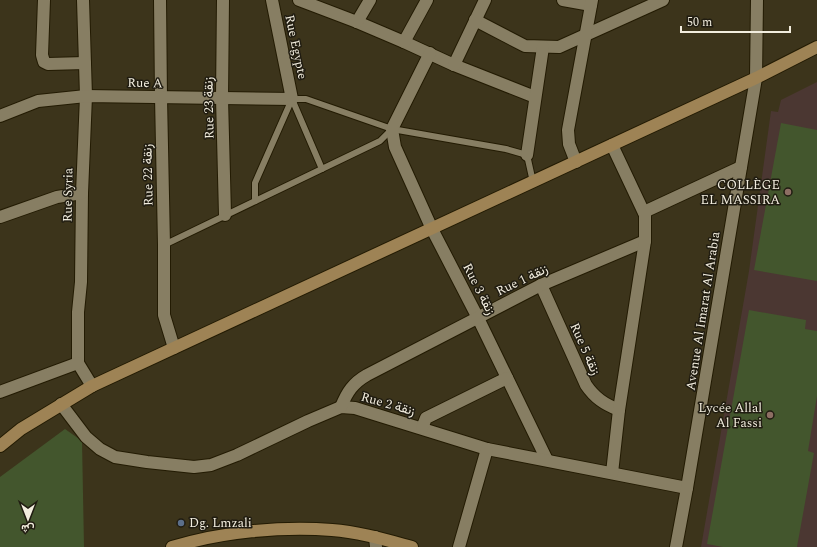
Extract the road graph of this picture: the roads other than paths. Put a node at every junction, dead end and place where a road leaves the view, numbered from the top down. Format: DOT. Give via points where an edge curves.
graph roads {
  1 [pos="44,0"];
  2 [pos="83,0"];
  3 [pos="160,0"];
  4 [pos="223,0"];
  5 [pos="272,0"];
  6 [pos="299,0"];
  7 [pos="370,0"];
  8 [pos="427,0"];
  9 [pos="485,0"];
  10 [pos="563,0"];
  11 [pos="663,0"];
  12 [pos="757,0"];
  13 [pos="591,3"];
  14 [pos="475,20"];
  15 [pos="357,22"];
  16 [pos="584,37"];
  17 [pos="404,42"];
  18 [pos="543,47"];
  19 [pos="817,47"];
  20 [pos="430,53"];
  21 [pos="85,63"];
  22 [pos="454,65"];
  23 [pos="756,78"];
  24 [pos="86,96"];
  25 [pos="161,97"];
  26 [pos="535,97"];
  27 [pos="222,98"];
  28 [pos="292,99"];
  29 [pos="0,116"];
  30 [pos="392,129"];
  31 [pos="612,145"];
  32 [pos="528,155"];
  33 [pos="576,162"];
  34 [pos="741,167"];
  35 [pos="322,169"];
  36 [pos="533,182"];
  37 [pos="82,193"];
  38 [pos="256,201"];
  39 [pos="644,212"];
  40 [pos="225,215"];
  41 [pos="0,217"];
  42 [pos="432,229"];
  43 [pos="645,241"];
  44 [pos="164,245"];
  45 [pos="541,285"];
  46 [pos="478,318"];
  47 [pos="174,348"];
  48 [pos="78,363"];
  49 [pos="507,378"];
  50 [pos="92,386"];
  51 [pos="0,392"];
  52 [pos="61,404"];
  53 [pos="341,407"];
  54 [pos="619,410"];
  55 [pos="422,428"];
  56 [pos="0,446"];
  57 [pos="487,449"];
  58 [pos="546,460"];
  59 [pos="612,473"];
  60 [pos="687,488"];
  61 [pos="375,542"];
  62 [pos="172,547"];
  63 [pos="412,547"];
  64 [pos="459,547"];
  65 [pos="676,547"];
  1 -- 21 [label="street" via="43,61 48,64"];
  2 -- 21 [label="street, Rue Syria"];
  3 -- 25 [label="street, Rue 22 زنقة"];
  4 -- 27 [label="street, Rue 23 زنقة"];
  5 -- 28 [label="street, Rue Egypte"];
  6 -- 15 [label="street"];
  7 -- 15 [label="street"];
  8 -- 17 [label="street"];
  9 -- 14 [label="street"];
  10 -- 13 [label="street"];
  11 -- 16 [label="street"];
  12 -- 23 [label="street, Avenue Al Imarat Al Arabia"];
  13 -- 16 [label="street"];
  14 -- 18 [label="street" via="525,46"];
  14 -- 22 [label="street"];
  15 -- 17 [label="street"];
  16 -- 18 [label="street" via="560,47"];
  16 -- 33 [label="street" via="568,130 569,144"];
  17 -- 20 [label="street"];
  18 -- 26 [label="street"];
  19 -- 23 [label="street"];
  20 -- 22 [label="street"];
  20 -- 30 [label="street"];
  21 -- 24 [label="street, Rue Syria"];
  22 -- 26 [label="street"];
  23 -- 31 [label="street"];
  23 -- 34 [label="street, Avenue Al Imarat Al Arabia"];
  24 -- 25 [label="street, Rue A"];
  24 -- 29 [label="street, Rue A" via="38,101"];
  24 -- 37 [label="street, Rue Syria"];
  25 -- 27 [label="street, Rue A"];
  25 -- 44 [label="street, Rue 22 زنقة"];
  26 -- 32 [label="street"];
  27 -- 28 [label="street, Rue A"];
  27 -- 40 [label="street, Rue 23 زنقة"];
  28 -- 30 [label="lane" via="306,99"];
  28 -- 35 [label="lane"];
  28 -- 38 [label="lane" via="254,183"];
  30 -- 32 [label="lane"];
  30 -- 35 [label="lane" via="380,141"];
  30 -- 42 [label="street, Rue 3 زنقة" via="395,147"];
  31 -- 33 [label="street"];
  31 -- 39 [label="street"];
  32 -- 36 [label="lane"];
  33 -- 36 [label="street"];
  34 -- 39 [label="street"];
  34 -- 60 [label="street, Avenue Al Imarat Al Arabia"];
  35 -- 38 [label="lane"];
  36 -- 42 [label="street"];
  37 -- 41 [label="street" via="57,197"];
  37 -- 48 [label="street, Rue Syria"];
  38 -- 40 [label="lane"];
  39 -- 43 [label="street"];
  40 -- 44 [label="lane"];
  42 -- 46 [label="street, Rue 3 زنقة"];
  42 -- 47 [label="street"];
  43 -- 45 [label="street, Rue 1 زنقة"];
  43 -- 54 [label="street"];
  44 -- 47 [label="street, Rue 22 زنقة" via="164,315"];
  45 -- 46 [label="street, Rue 1 زنقة"];
  45 -- 54 [label="street, Rue 5 زنقة" via="586,385 597,399"];
  46 -- 49 [label="street, Rue 3 زنقة"];
  46 -- 53 [label="street, Rue 1 زنقة" via="366,375 349,390"];
  47 -- 50 [label="street"];
  48 -- 50 [label="street"];
  48 -- 51 [label="street"];
  49 -- 55 [label="street" via="426,418"];
  49 -- 58 [label="street, Rue 3 زنقة"];
  50 -- 52 [label="street"];
  52 -- 53 [label="street, Rue 2 زنقة" via="86,437 100,450 115,457 194,467 211,465 237,455"];
  52 -- 56 [label="street" via="21,429"];
  53 -- 55 [label="street, Rue 2 زنقة"];
  54 -- 59 [label="street"];
  55 -- 57 [label="street, Rue 2 زنقة"];
  57 -- 58 [label="street, Rue 2 زنقة"];
  57 -- 64 [label="street"];
  58 -- 59 [label="street, Rue 2 زنقة"];
  59 -- 60 [label="street, Rue 2 زنقة"];
  60 -- 65 [label="street, Avenue Al Imarat Al Arabia"];
  61 -- 62 [label="street" via="333,530 296,529 234,534"];
  61 -- 63 [label="street"];
}
